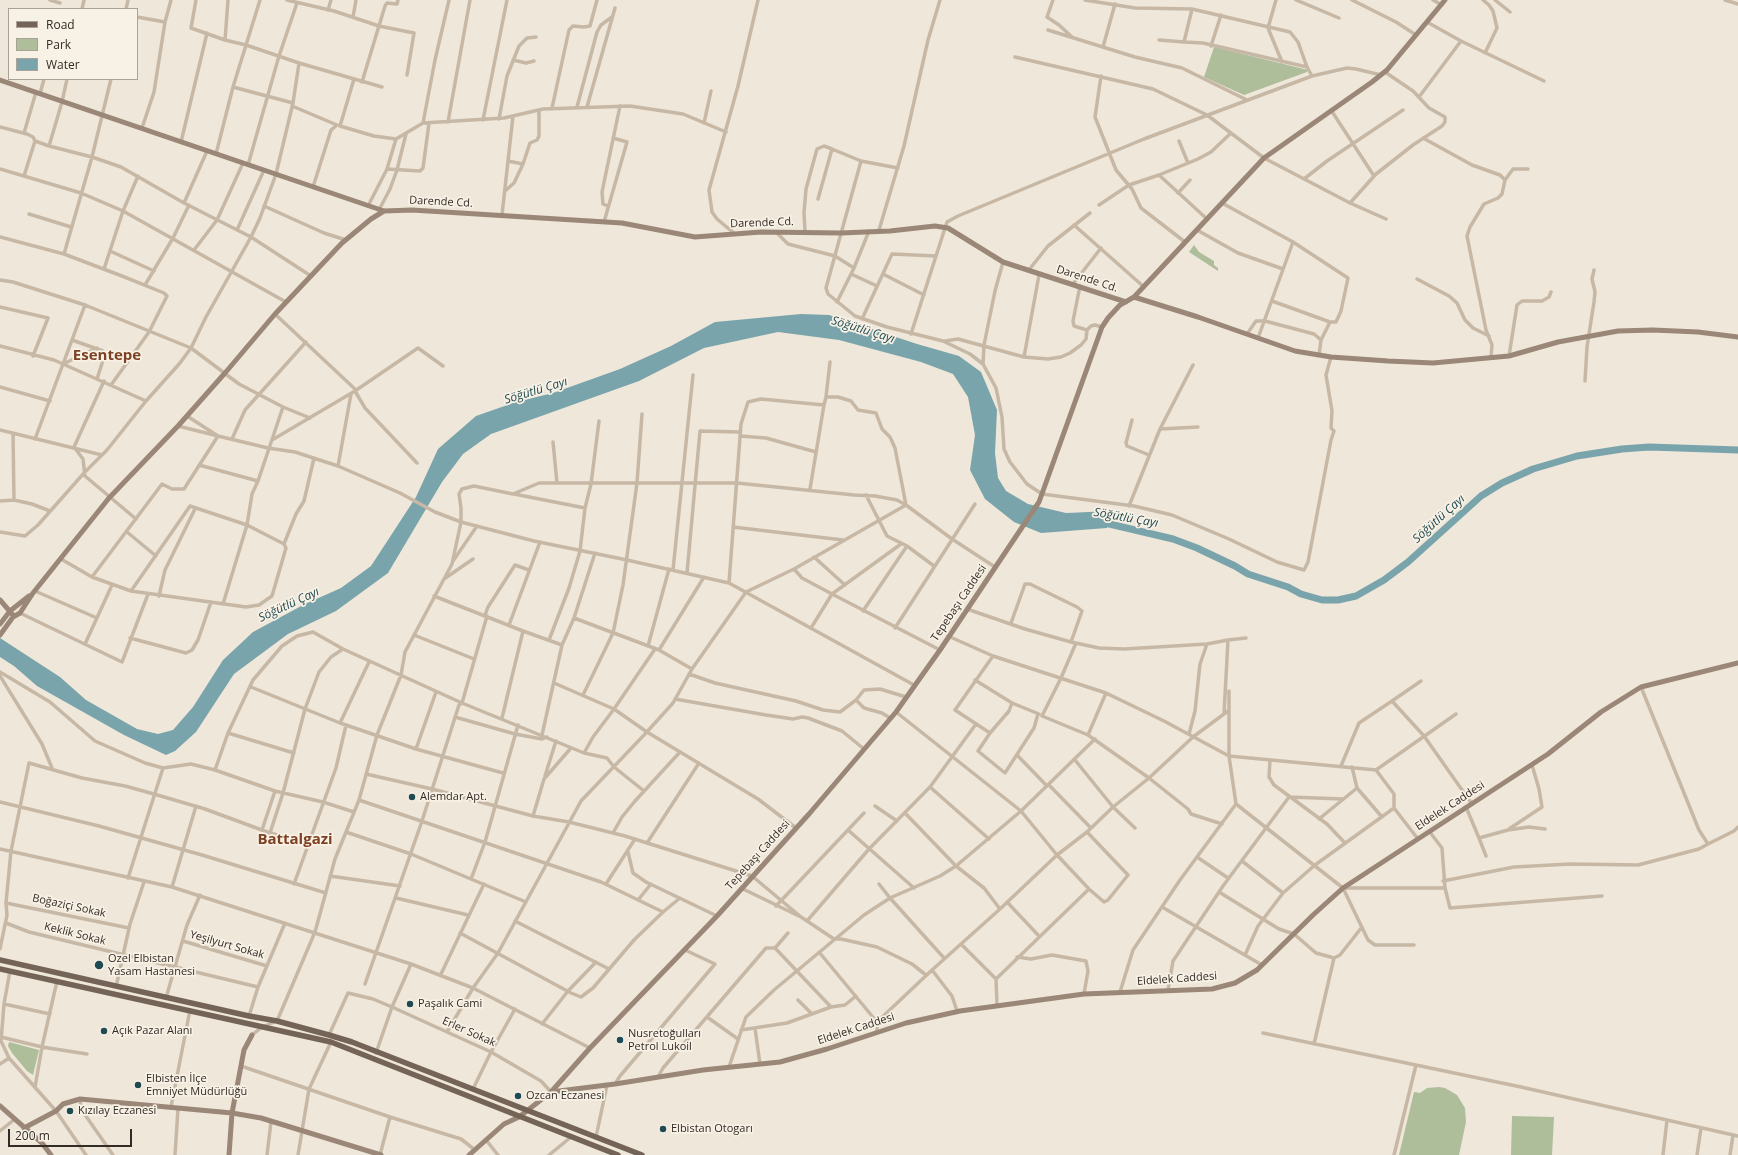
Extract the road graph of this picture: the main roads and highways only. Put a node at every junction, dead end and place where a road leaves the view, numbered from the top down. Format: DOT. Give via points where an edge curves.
graph roads {
  1 [pos="0,960"];
  2 [pos="0,969"];
  3 [pos="618,1155"];
  4 [pos="642,1155"];
  1 -- 4 [label="main road" via="277,1021 329,1035"];
  2 -- 3 [label="main road" via="330,1042"];
}
